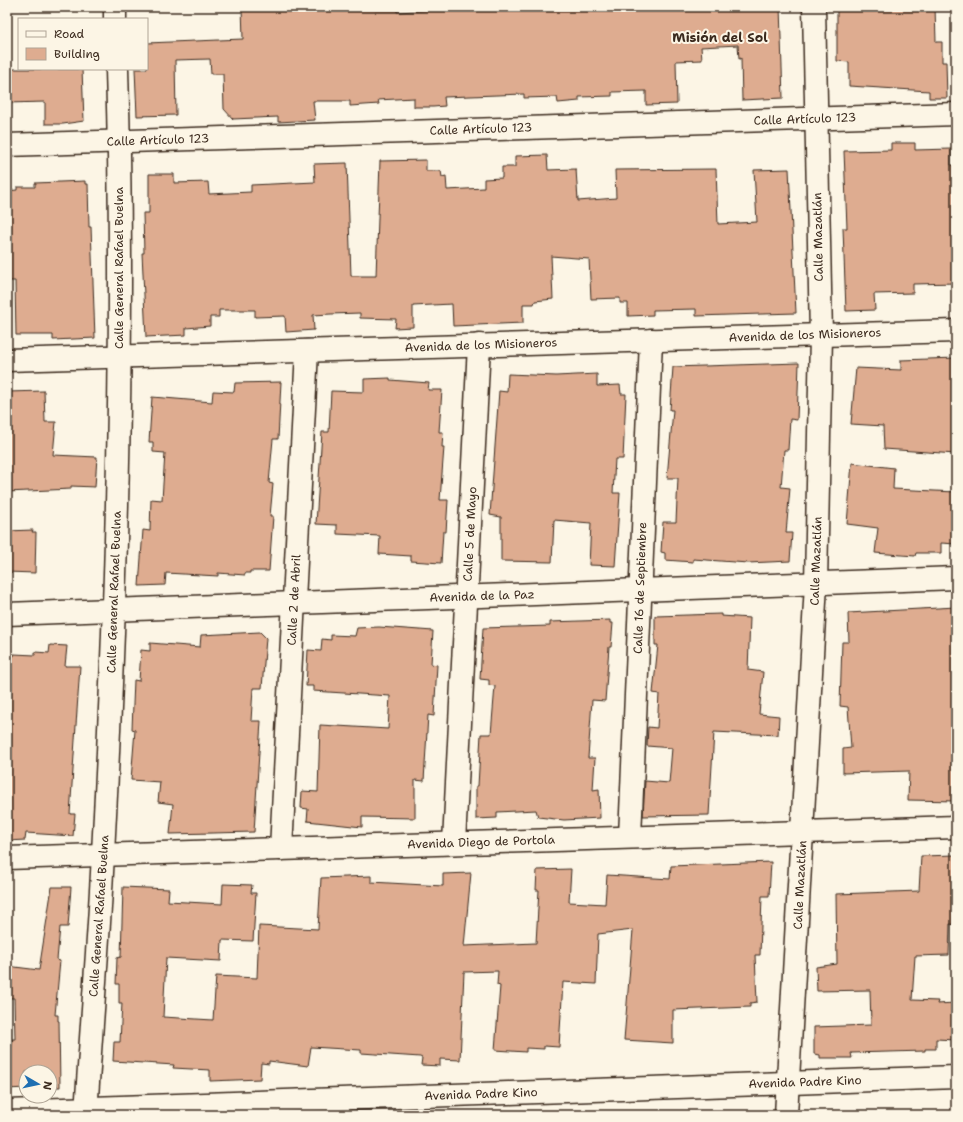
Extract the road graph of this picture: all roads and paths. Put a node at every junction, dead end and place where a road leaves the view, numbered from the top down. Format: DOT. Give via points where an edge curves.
graph roads {
  1 [pos="115,7"];
  2 [pos="814,7"];
  3 [pos="115,18"];
  4 [pos="117,70"];
  5 [pos="956,114"];
  6 [pos="815,118"];
  7 [pos="119,141"];
  8 [pos="7,145"];
  9 [pos="956,331"];
  10 [pos="821,335"];
  11 [pos="651,340"];
  12 [pos="479,346"];
  13 [pos="307,351"];
  14 [pos="119,356"];
  15 [pos="7,360"];
  16 [pos="956,578"];
  17 [pos="816,584"];
  18 [pos="640,590"];
  19 [pos="467,597"];
  20 [pos="294,603"];
  21 [pos="114,610"];
  22 [pos="7,614"];
  23 [pos="956,827"];
  24 [pos="803,831"];
  25 [pos="630,837"];
  26 [pos="454,843"];
  27 [pos="281,849"];
  28 [pos="103,854"];
  29 [pos="7,858"];
  30 [pos="956,1077"];
  31 [pos="789,1082"];
  32 [pos="7,1111"];
  33 [pos="86,1112"];
  34 [pos="786,1115"];
  1 -- 3 [label="street"];
  2 -- 6 [label="street, Calle Mazatlán"];
  4 -- 7 [label="street, Calle General Rafael Buelna"];
  5 -- 6 [label="street, Calle Artículo 123"];
  6 -- 7 [label="street, Calle Artículo 123"];
  6 -- 10 [label="street, Calle Mazatlán"];
  7 -- 8 [label="street, Calle Artículo 123"];
  7 -- 14 [label="street, Calle General Rafael Buelna"];
  9 -- 10 [label="street, Avenida de los Misioneros"];
  10 -- 11 [label="street, Avenida de los Misioneros"];
  10 -- 17 [label="street, Calle Mazatlán"];
  11 -- 12 [label="street, Avenida de los Misioneros"];
  11 -- 18 [label="street, Calle 16 de Septiembre"];
  12 -- 13 [label="street, Avenida de los Misioneros"];
  12 -- 19 [label="street, Calle 5 de Mayo"];
  13 -- 14 [label="street, Avenida de los Misioneros"];
  13 -- 20 [label="street, Calle 2 de Abril"];
  14 -- 15 [label="street, Avenida de los Misioneros"];
  14 -- 21 [label="street, Calle General Rafael Buelna"];
  16 -- 17 [label="street, Avenida de la Paz"];
  17 -- 18 [label="street, Avenida de la Paz"];
  17 -- 24 [label="street, Calle Mazatlán"];
  18 -- 19 [label="street, Avenida de la Paz"];
  18 -- 25 [label="street, Calle 16 de Septiembre"];
  19 -- 20 [label="street, Avenida de la Paz"];
  19 -- 26 [label="street, Calle 5 de Mayo"];
  20 -- 21 [label="street, Avenida de la Paz"];
  20 -- 27 [label="street, Calle 2 de Abril"];
  21 -- 22 [label="street, Avenida de la Paz"];
  21 -- 28 [label="street, Calle General Rafael Buelna"];
  23 -- 24 [label="street, Avenida Diego de Portola"];
  24 -- 25 [label="street, Avenida Diego de Portola"];
  24 -- 31 [label="street, Calle Mazatlán"];
  25 -- 26 [label="street, Avenida Diego de Portola"];
  26 -- 27 [label="street, Avenida Diego de Portola"];
  27 -- 28 [label="street, Avenida Diego de Portola"];
  28 -- 29 [label="street, Avenida Diego de Portola"];
  28 -- 33 [label="street, Calle General Rafael Buelna"];
  30 -- 31 [label="street, Avenida Padre Kino"];
  31 -- 33 [label="street, Avenida Padre Kino"];
  31 -- 34 [label="street, Calle Mazatlán"];
  32 -- 33 [label="street, Avenida Padre Kino"];
}
